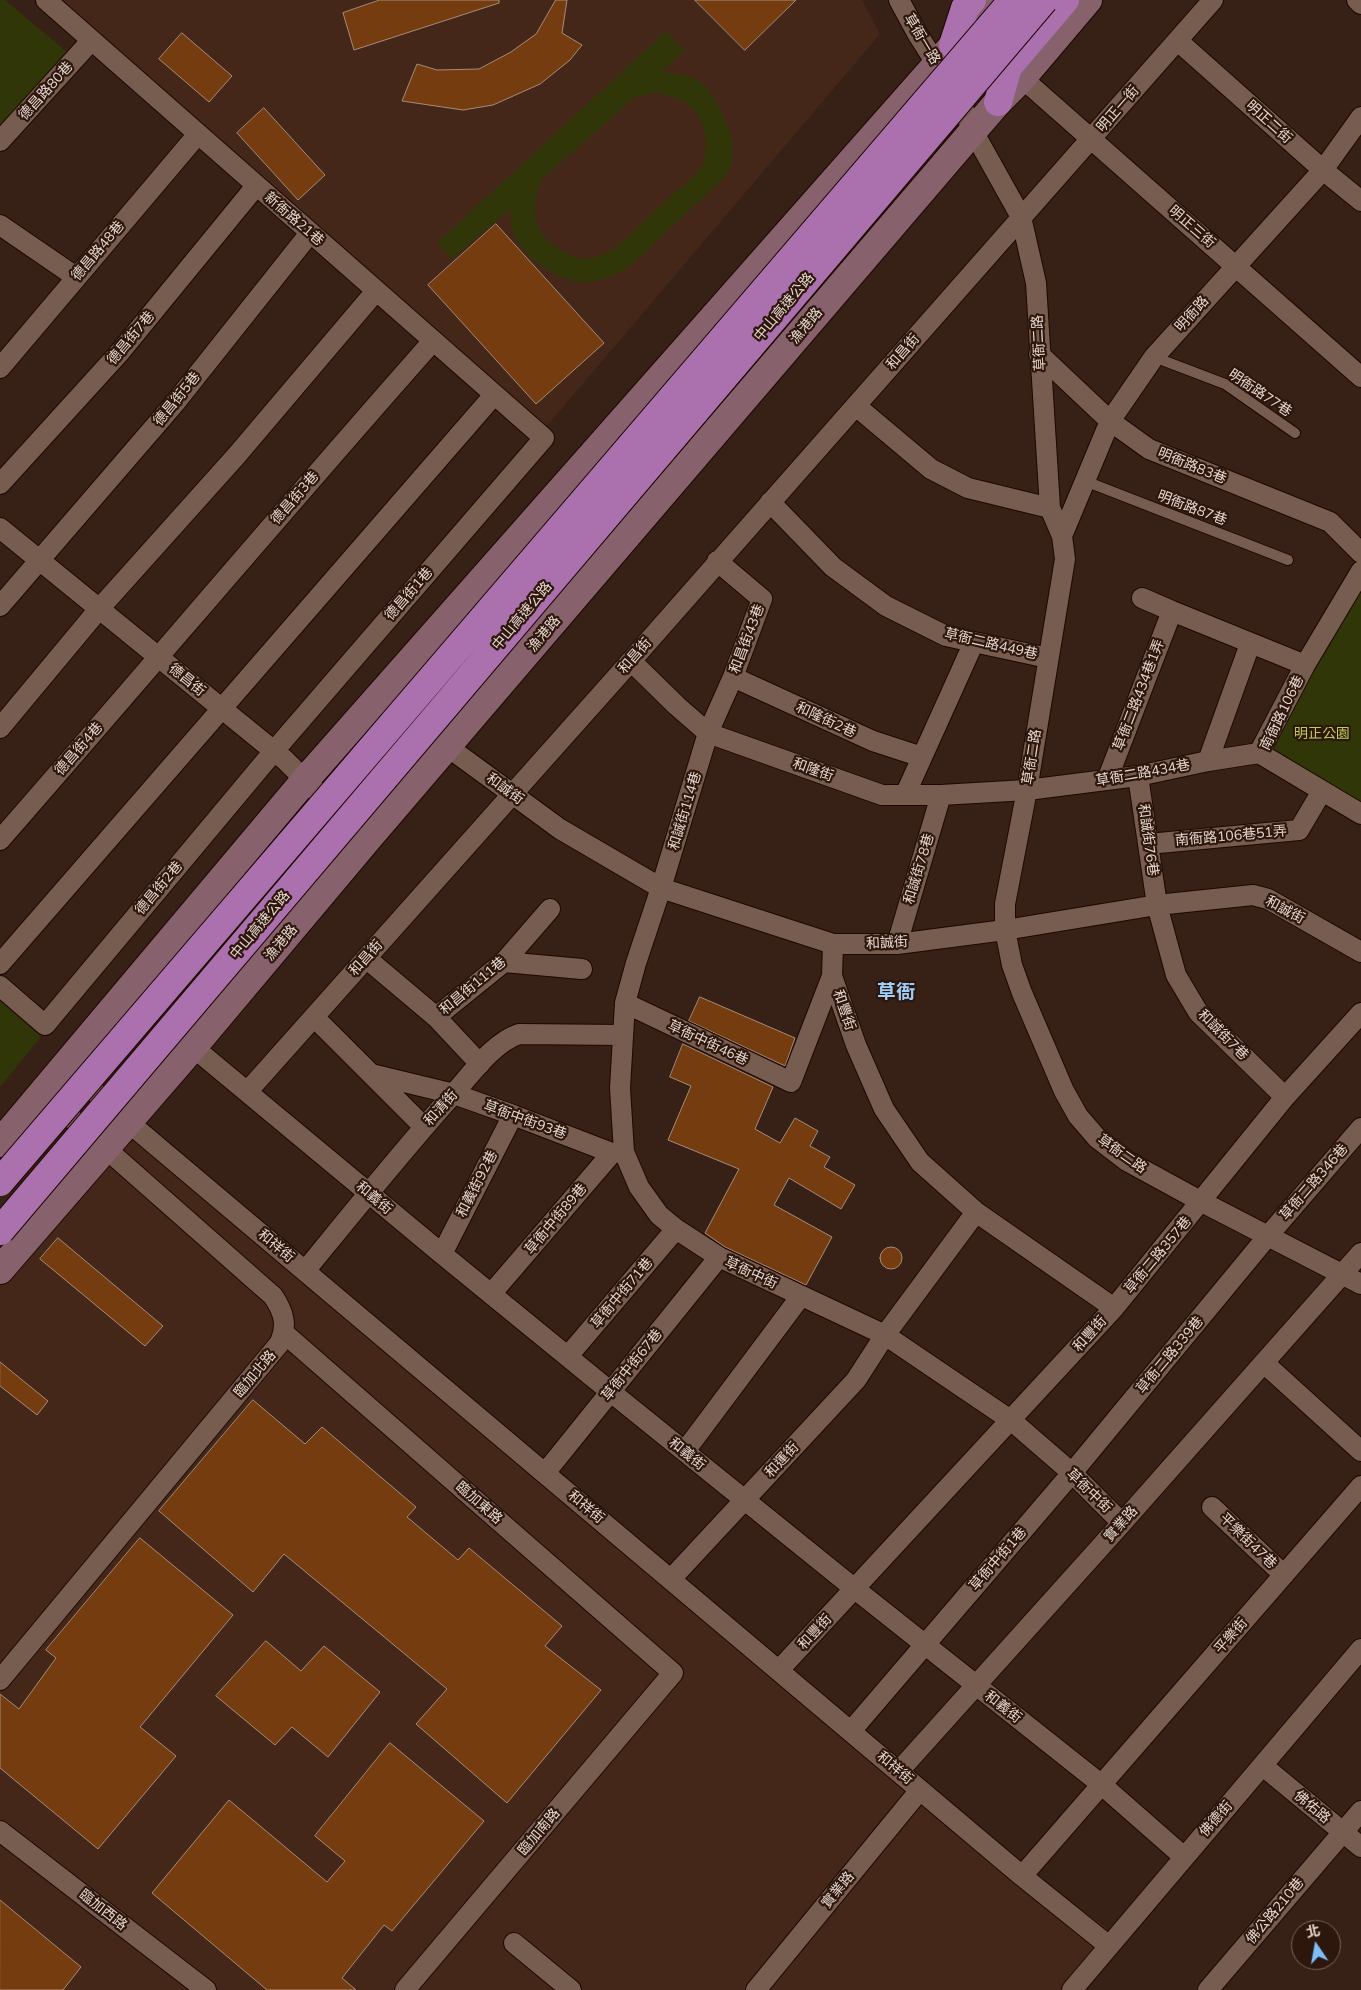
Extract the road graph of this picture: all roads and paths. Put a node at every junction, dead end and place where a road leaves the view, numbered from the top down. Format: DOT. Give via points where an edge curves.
graph roads {
  1 [pos="46,0"];
  2 [pos="899,0"];
  3 [pos="972,0"];
  4 [pos="992,0"];
  5 [pos="1013,0"];
  6 [pos="1044,0"];
  7 [pos="1065,0"];
  8 [pos="1088,0"];
  9 [pos="1213,0"];
  10 [pos="1356,0"];
  11 [pos="1361,4"];
  12 [pos="91,41"];
  13 [pos="1178,41"];
  14 [pos="945,62"];
  15 [pos="1022,78"];
  16 [pos="998,102"];
  17 [pos="1361,117"];
  18 [pos="973,131"];
  19 [pos="198,134"];
  20 [pos="1092,139"];
  21 [pos="0,141"];
  22 [pos="1323,170"];
  23 [pos="256,186"];
  24 [pos="1361,201"];
  25 [pos="1021,217"];
  26 [pos="0,226"];
  27 [pos="310,233"];
  28 [pos="1235,266"];
  29 [pos="76,278"];
  30 [pos="376,291"];
  31 [pos="434,341"];
  32 [pos="1039,354"];
  33 [pos="1154,357"];
  34 [pos="0,368"];
  35 [pos="1361,376"];
  36 [pos="494,395"];
  37 [pos="856,406"];
  38 [pos="1110,421"];
  39 [pos="1295,433"];
  40 [pos="544,438"];
  41 [pos="1085,481"];
  42 [pos="0,484"];
  43 [pos="770,502"];
  44 [pos="1050,508"];
  45 [pos="0,528"];
  46 [pos="1062,536"];
  47 [pos="1361,553"];
  48 [pos="1288,560"];
  49 [pos="40,561"];
  50 [pos="718,561"];
  51 [pos="1361,571"];
  52 [pos="1142,598"];
  53 [pos="0,606"];
  54 [pos="99,609"];
  55 [pos="1172,611"];
  56 [pos="974,642"];
  57 [pos="1250,644"];
  58 [pos="159,658"];
  59 [pos="1048,658"];
  60 [pos="631,661"];
  61 [pos="1305,665"];
  62 [pos="733,677"];
  63 [pos="222,709"];
  64 [pos="0,728"];
  65 [pos="708,733"];
  66 [pos="448,746"];
  67 [pos="274,751"];
  68 [pos="1259,753"];
  69 [pos="922,757"];
  70 [pos="1208,760"];
  71 [pos="1138,776"];
  72 [pos="306,779"];
  73 [pos="1107,780"];
  74 [pos="1026,790"];
  75 [pos="1322,791"];
  76 [pos="512,794"];
  77 [pos="905,795"];
  78 [pos="942,795"];
  79 [pos="1361,814"];
  80 [pos="0,840"];
  81 [pos="366,842"];
  82 [pos="1148,844"];
  83 [pos="661,888"];
  84 [pos="1157,905"];
  85 [pos="550,909"];
  86 [pos="1005,930"];
  87 [pos="833,944"];
  88 [pos="897,944"];
  89 [pos="1361,952"];
  90 [pos="366,958"];
  91 [pos="504,962"];
  92 [pos="0,964"];
  93 [pos="582,968"];
  94 [pos="832,976"];
  95 [pos="0,986"];
  96 [pos="625,1003"];
  97 [pos="1361,1013"];
  98 [pos="314,1017"];
  99 [pos="436,1017"];
  100 [pos="622,1036"];
  101 [pos="193,1047"];
  102 [pos="480,1064"];
  103 [pos="65,1065"];
  104 [pos="371,1074"];
  105 [pos="42,1092"];
  106 [pos="247,1092"];
  107 [pos="454,1094"];
  108 [pos="1285,1097"];
  109 [pos="513,1114"];
  110 [pos="127,1121"];
  111 [pos="424,1127"];
  112 [pos="1361,1128"];
  113 [pos="0,1142"];
  114 [pos="106,1147"];
  115 [pos="618,1152"];
  116 [pos="0,1182"];
  117 [pos="368,1194"];
  118 [pos="1202,1202"];
  119 [pos="976,1212"];
  120 [pos="676,1229"];
  121 [pos="0,1231"];
  122 [pos="1267,1237"];
  123 [pos="1361,1253"];
  124 [pos="442,1254"];
  125 [pos="719,1257"];
  126 [pos="0,1270"];
  127 [pos="305,1271"];
  128 [pos="1342,1274"];
  129 [pos="1361,1284"];
  130 [pos="491,1294"];
  131 [pos="801,1296"];
  132 [pos="1114,1308"];
  133 [pos="284,1333"];
  134 [pos="885,1335"];
  135 [pos="568,1356"];
  136 [pos="1264,1363"];
  137 [pos="611,1392"];
  138 [pos="1012,1421"];
  139 [pos="685,1451"];
  140 [pos="1361,1451"];
  141 [pos="545,1473"];
  142 [pos="1072,1473"];
  143 [pos="1361,1486"];
  144 [pos="744,1500"];
  145 [pos="1212,1507"];
  146 [pos="1122,1523"];
  147 [pos="1284,1576"];
  148 [pos="671,1579"];
  149 [pos="855,1589"];
  150 [pos="924,1645"];
  151 [pos="1361,1649"];
  152 [pos="779,1670"];
  153 [pos="673,1673"];
  154 [pos="0,1680"];
  155 [pos="976,1686"];
  156 [pos="851,1731"];
  157 [pos="1262,1766"];
  158 [pos="898,1771"];
  159 [pos="1102,1785"];
  160 [pos="920,1790"];
  161 [pos="1361,1810"];
  162 [pos="0,1831"];
  163 [pos="1343,1832"];
  164 [pos="1361,1847"];
  165 [pos="1184,1857"];
  166 [pos="1022,1876"];
  167 [pos="514,1943"];
  168 [pos="1109,1946"];
  169 [pos="206,1990"];
  170 [pos="405,1990"];
  171 [pos="570,1990"];
  172 [pos="756,1990"];
  173 [pos="1072,1990"];
  174 [pos="1208,1990"];
  1 -- 12 [label="street, 新衙路21巷"];
  2 -- 14 [label="street, 草衙一路" via="918,36"];
  3 -- 14 [label="highway" via="965,8"];
  4 -- 14 [label="street"];
  5 -- 116 [label="highway, 中山高速公路, bridge"];
  6 -- 121 [label="highway, 中山高速公路, bridge"];
  7 -- 16 [label="highway" via="1008,67"];
  8 -- 15 [label="street, 漁港路"];
  9 -- 13 [label="street, 明正一街"];
  10 -- 11 [label="street"];
  12 -- 19 [label="street, 新衙路21巷"];
  12 -- 21 [label="street, 德昌路80巷"];
  13 -- 20 [label="street, 明正一街"];
  13 -- 22 [label="street, 明正二街"];
  14 -- 18 [label="street, 草衙二路"];
  14 -- 72 [label="street"];
  15 -- 16 [label="street, 漁港路"];
  15 -- 20 [label="street, 明正三街"];
  16 -- 18 [label="street, 漁港路"];
  17 -- 22 [label="street, 明衙路"];
  18 -- 25 [label="street, 草衙二路"];
  18 -- 66 [label="street, 漁港路"];
  19 -- 23 [label="street, 新衙路21巷"];
  19 -- 29 [label="street, 德昌路48巷"];
  20 -- 25 [label="street, 明正一街"];
  20 -- 28 [label="street, 明正三街"];
  22 -- 24 [label="street, 明正二街"];
  22 -- 28 [label="street, 明衙路"];
  23 -- 27 [label="street, 新衙路21巷"];
  23 -- 42 [label="street, 德昌街7巷" via="121,351"];
  25 -- 32 [label="street, 草衙二路" via="1036,283"];
  25 -- 37 [label="street, 和昌街"];
  26 -- 29 [label="street"];
  27 -- 30 [label="street, 新衙路21巷"];
  27 -- 49 [label="street, 德昌街5巷" via="175,403"];
  28 -- 33 [label="street, 明衙路"];
  28 -- 35 [label="street, 明正三街"];
  29 -- 34 [label="street, 德昌路48巷"];
  30 -- 31 [label="street, 新衙路21巷"];
  30 -- 54 [label="street" via="237,455"];
  31 -- 36 [label="street, 新衙路21巷"];
  31 -- 58 [label="street, 德昌街3巷"];
  32 -- 38 [label="street, 明衙路83巷"];
  32 -- 44 [label="street, 草衙二路"];
  33 -- 38 [label="street, 明衙路"];
  33 -- 39 [label="lane, 明衙路77巷" via="1225,384"];
  36 -- 40 [label="street, 新衙路21巷"];
  36 -- 63 [label="street"];
  37 -- 43 [label="street, 和昌街"];
  37 -- 44 [label="street" via="931,469 968,488"];
  38 -- 41 [label="street, 明衙路"];
  38 -- 47 [label="street, 明衙路83巷" via="1149,448 1330,522"];
  40 -- 67 [label="street, 德昌街1巷"];
  41 -- 46 [label="street, 明衙路"];
  41 -- 48 [label="lane, 明衙路87巷"];
  43 -- 50 [label="street, 和昌街"];
  43 -- 56 [label="street, 草衙二路449巷" via="833,567 886,606 946,636"];
  44 -- 46 [label="street, 草衙二路"];
  45 -- 49 [label="street, 德昌街"];
  46 -- 59 [label="street, 草衙二路" via="1065,559"];
  49 -- 53 [label="street, 德昌街5巷"];
  49 -- 54 [label="street, 德昌街"];
  50 -- 60 [label="street, 和昌街"];
  50 -- 62 [label="street, 和昌街43巷" via="762,599"];
  51 -- 61 [label="street, 南衙路106巷"];
  52 -- 55 [label="street"];
  54 -- 58 [label="street, 德昌街"];
  54 -- 64 [label="street"];
  55 -- 57 [label="street"];
  55 -- 73 [label="street, 草衙二路434巷1弄"];
  56 -- 59 [label="street, 草衙二路449巷"];
  56 -- 69 [label="street"];
  57 -- 61 [label="street"];
  57 -- 70 [label="street"];
  58 -- 63 [label="street, 德昌街"];
  58 -- 80 [label="street, 德昌街4巷"];
  59 -- 74 [label="street, 草衙二路"];
  60 -- 65 [label="street, 和隆街"];
  60 -- 76 [label="street, 和昌街"];
  61 -- 68 [label="street, 南衙路106巷"];
  62 -- 65 [label="street, 和昌街43巷"];
  62 -- 69 [label="street, 和隆街2巷" via="873,741"];
  63 -- 67 [label="street, 德昌街"];
  63 -- 92 [label="street"];
  65 -- 77 [label="street, 和隆街" via="882,795"];
  65 -- 83 [label="street, 和誠街114巷"];
  66 -- 76 [label="street, 和誠街"];
  66 -- 81 [label="street, 漁港路"];
  67 -- 72 [label="street, 德昌街"];
  67 -- 95 [label="street, 德昌街2巷" via="45,1026"];
  68 -- 70 [label="street, 草衙二路434巷"];
  68 -- 75 [label="street, 南衙路106巷"];
  69 -- 77 [label="street"];
  70 -- 71 [label="street, 草衙二路434巷"];
  71 -- 73 [label="street, 草衙二路434巷"];
  71 -- 82 [label="street, 和誠街76巷"];
  72 -- 81 [label="street, 德昌街"];
  72 -- 103 [label="street"];
  73 -- 74 [label="street, 草衙二路434巷"];
  74 -- 78 [label="street, 和隆街"];
  74 -- 86 [label="street, 草衙二路" via="1006,896"];
  75 -- 79 [label="street, 南衙路106巷"];
  75 -- 82 [label="street, 南衙路106巷51弄" via="1299,830"];
  76 -- 83 [label="street, 和誠街" via="560,829"];
  76 -- 90 [label="street, 和昌街"];
  77 -- 78 [label="street, 和隆街"];
  78 -- 88 [label="street, 和誠街78巷"];
  81 -- 101 [label="street, 漁港路"];
  82 -- 84 [label="street, 和誠街76巷"];
  83 -- 87 [label="street, 和誠街"];
  83 -- 96 [label="street, 草衙中街"];
  84 -- 86 [label="street, 和誠街"];
  84 -- 89 [label="street, 和誠街" via="1253,895 1268,898"];
  84 -- 108 [label="street, 和誠街7巷" via="1176,975 1198,1012"];
  85 -- 91 [label="street, 和昌街111巷"];
  86 -- 88 [label="street, 和誠街"];
  86 -- 118 [label="street, 草衙二路" via="1022,993 1064,1092 1078,1116 1097,1138 1127,1161"];
  87 -- 88 [label="street, 和誠街"];
  87 -- 94 [label="street, 和豐街"];
  90 -- 98 [label="street, 和昌街"];
  90 -- 99 [label="street, 和昌街111巷"];
  91 -- 93 [label="street"];
  91 -- 99 [label="street, 和昌街111巷"];
  94 -- 96 [label="street, 草衙中街46巷" via="791,1082"];
  94 -- 119 [label="street, 和豐街" via="856,1045 884,1109 920,1162"];
  96 -- 100 [label="street, 草衙中街"];
  97 -- 108 [label="street"];
  98 -- 104 [label="street"];
  98 -- 106 [label="street, 和昌街"];
  99 -- 102 [label="street"];
  100 -- 102 [label="street, 和清街" via="519,1034 507,1038"];
  100 -- 115 [label="street, 草衙中街"];
  101 -- 106 [label="street, 和義街"];
  101 -- 110 [label="street, 漁港路"];
  102 -- 107 [label="street, 和清街"];
  103 -- 105 [label="street"];
  103 -- 110 [label="street, 和祥街"];
  104 -- 107 [label="street, 草衙中街93巷"];
  104 -- 111 [label="street"];
  105 -- 113 [label="street"];
  105 -- 114 [label="street"];
  106 -- 117 [label="street, 和義街"];
  107 -- 109 [label="street, 草衙中街93巷"];
  107 -- 111 [label="street, 和清街"];
  108 -- 118 [label="street"];
  109 -- 115 [label="street, 草衙中街93巷"];
  109 -- 124 [label="street, 和義街92巷"];
  110 -- 114 [label="street, 漁港路"];
  110 -- 127 [label="street, 和祥街"];
  111 -- 117 [label="street, 和清街"];
  112 -- 122 [label="street, 草衙二路346巷"];
  114 -- 126 [label="street, 漁港路"];
  114 -- 133 [label="street" via="273,1296 281,1307"];
  115 -- 120 [label="street, 草衙中街" via="658,1215"];
  115 -- 130 [label="street, 草衙中街89巷"];
  117 -- 124 [label="street, 和義街"];
  117 -- 127 [label="street, 和清街"];
  118 -- 122 [label="street, 草衙二路"];
  118 -- 132 [label="street, 草衙二路357巷"];
  119 -- 132 [label="street, 和豐街"];
  119 -- 134 [label="street, 和運街"];
  120 -- 125 [label="street, 草衙中街"];
  120 -- 135 [label="street, 草衙中街71巷"];
  122 -- 128 [label="street, 草衙二路"];
  122 -- 142 [label="street, 草衙二路339巷"];
  123 -- 128 [label="street, 實業路"];
  124 -- 130 [label="street, 和義街"];
  125 -- 131 [label="street, 草衙中街"];
  125 -- 137 [label="street, 草衙中街67巷"];
  127 -- 141 [label="street, 和祥街"];
  128 -- 129 [label="street, 草衙二路"];
  128 -- 136 [label="street, 實業路"];
  130 -- 135 [label="street, 和義街"];
  131 -- 134 [label="street, 草衙中街"];
  131 -- 139 [label="street"];
  132 -- 138 [label="street, 和豐街"];
  133 -- 153 [label="street, 臨加東路"];
  133 -- 154 [label="street, 臨加北路" via="279,1344"];
  134 -- 138 [label="street, 草衙中街"];
  134 -- 144 [label="street, 和運街" via="856,1380"];
  135 -- 137 [label="street, 和義街"];
  136 -- 140 [label="street"];
  136 -- 146 [label="street, 實業路"];
  137 -- 139 [label="street, 和義街"];
  137 -- 141 [label="street, 草衙中街67巷"];
  138 -- 142 [label="street, 草衙中街"];
  138 -- 149 [label="street, 和豐街"];
  139 -- 144 [label="street, 和義街"];
  141 -- 148 [label="street, 和祥街"];
  142 -- 146 [label="street, 草衙中街"];
  142 -- 150 [label="street, 草衙中街1巷"];
  143 -- 147 [label="street, 平樂街"];
  144 -- 148 [label="street, 和運街"];
  144 -- 149 [label="street, 和義街"];
  145 -- 147 [label="street, 平樂街47巷"];
  146 -- 155 [label="street, 實業路"];
  147 -- 159 [label="street, 平樂街"];
  148 -- 152 [label="street, 和祥街"];
  149 -- 150 [label="street, 和義街"];
  149 -- 152 [label="street, 和豐街"];
  150 -- 155 [label="street, 和義街"];
  150 -- 156 [label="street, 草衙中街1巷"];
  151 -- 157 [label="street, 佛德街"];
  152 -- 156 [label="street, 和祥街"];
  153 -- 170 [label="street, 臨加南路"];
  155 -- 158 [label="street, 實業路"];
  155 -- 159 [label="street, 和義街"];
  156 -- 158 [label="street, 和祥街"];
  157 -- 163 [label="street, 佛佑路"];
  157 -- 165 [label="street, 佛德街"];
  158 -- 160 [label="street, 和祥街"];
  159 -- 165 [label="street, 和義街"];
  159 -- 166 [label="street, 平樂街"];
  160 -- 166 [label="street, 和祥街"];
  160 -- 172 [label="street, 實業路"];
  161 -- 163 [label="street, 佛公路210巷"];
  162 -- 169 [label="street, 臨加西路"];
  163 -- 164 [label="street, 佛佑路"];
  163 -- 174 [label="street, 佛公路210巷"];
  165 -- 168 [label="street, 佛德街"];
  166 -- 168 [label="street, 和祥街"];
  167 -- 171 [label="street"];
  168 -- 173 [label="street, 佛德街"];
}
